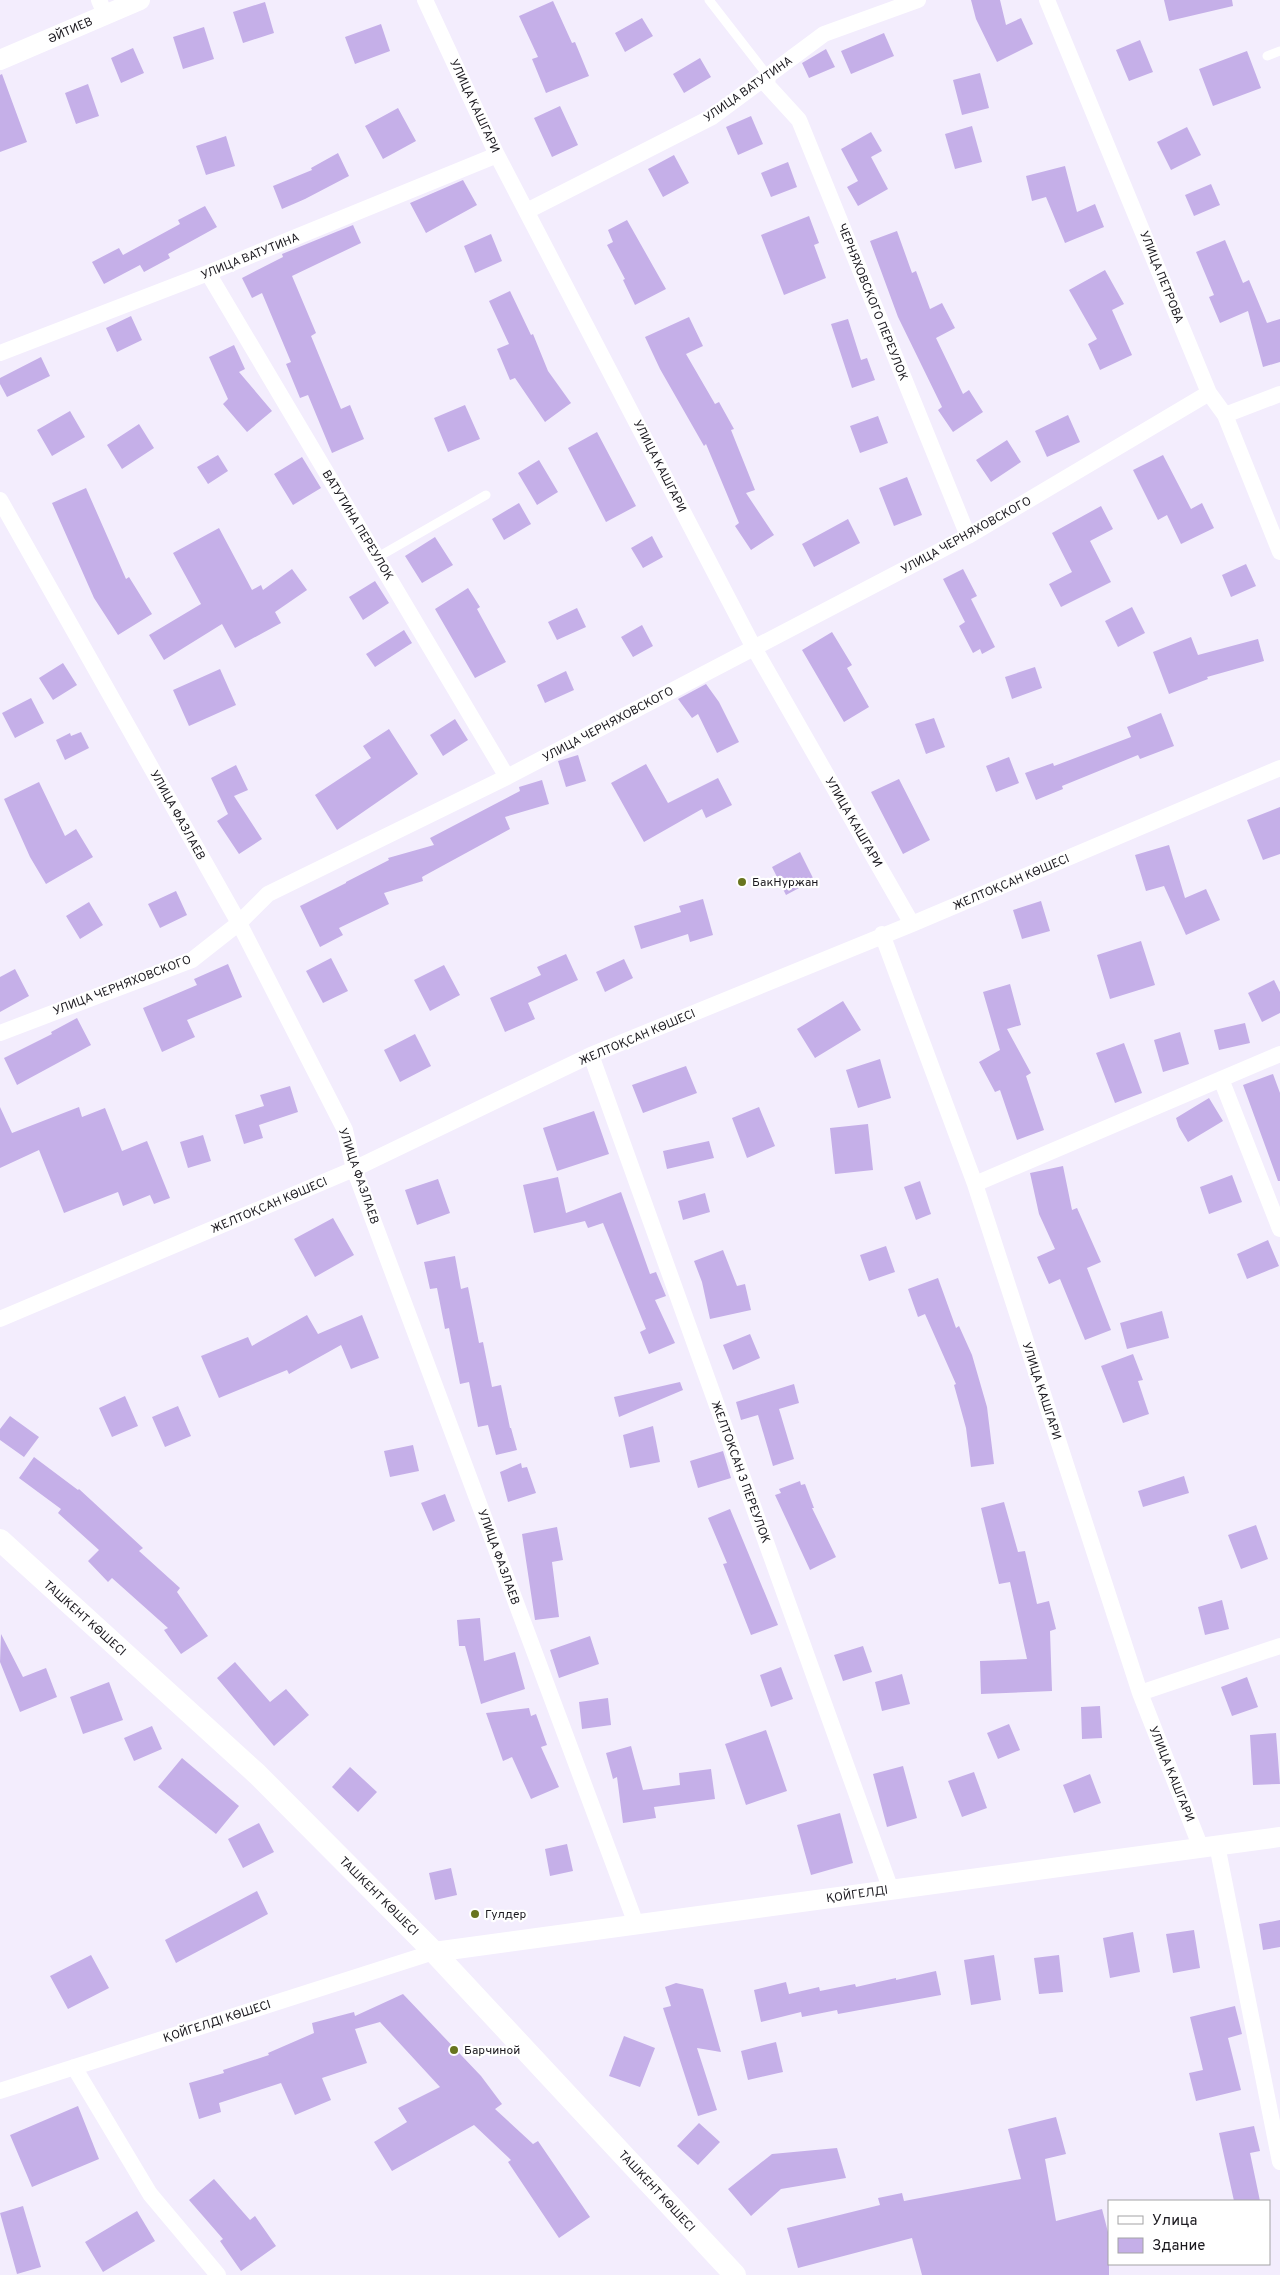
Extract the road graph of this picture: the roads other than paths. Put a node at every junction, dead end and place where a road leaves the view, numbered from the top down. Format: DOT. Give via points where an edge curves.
graph roads {
  1 [pos="140,0"];
  2 [pos="425,0"];
  3 [pos="709,0"];
  4 [pos="918,0"];
  5 [pos="1047,0"];
  6 [pos="102,7"];
  7 [pos="1280,51"];
  8 [pos="1267,56"];
  9 [pos="0,60"];
  10 [pos="768,76"];
  11 [pos="498,155"];
  12 [pos="527,212"];
  13 [pos="208,273"];
  14 [pos="0,353"];
  15 [pos="1209,394"];
  16 [pos="1280,394"];
  17 [pos="1225,415"];
  18 [pos="486,495"];
  19 [pos="0,500"];
  20 [pos="968,536"];
  21 [pos="1280,552"];
  22 [pos="378,557"];
  23 [pos="754,648"];
  24 [pos="1280,768"];
  25 [pos="506,777"];
  26 [pos="239,923"];
  27 [pos="912,924"];
  28 [pos="882,934"];
  29 [pos="0,1033"];
  30 [pos="1280,1054"];
  31 [pos="592,1055"];
  32 [pos="1221,1079"];
  33 [pos="354,1168"];
  34 [pos="975,1184"];
  35 [pos="1280,1229"];
  36 [pos="0,1319"];
  37 [pos="0,1540"];
  38 [pos="1280,1646"];
  39 [pos="1140,1693"];
  40 [pos="1280,1837"];
  41 [pos="1209,1846"];
  42 [pos="890,1890"];
  43 [pos="636,1924"];
  44 [pos="434,1952"];
  45 [pos="74,2066"];
  46 [pos="0,2091"];
  47 [pos="1280,2162"];
  48 [pos="218,2275"];
  49 [pos="735,2275"];
  1 -- 6 [label="street, ӘЙТИЕВ"];
  2 -- 11 [label="street, УЛИЦА КАШГАРИ"];
  3 -- 10 [label="lane"];
  4 -- 10 [label="street, УЛИЦА ВАТУТИНА" via="824,34"];
  5 -- 15 [label="street, УЛИЦА ПЕТРОВА"];
  6 -- 9 [label="street, ӘЙТИЕВ"];
  7 -- 8 [label="lane"];
  10 -- 12 [label="street, УЛИЦА ВАТУТИНА" via="712,117"];
  10 -- 20 [label="street, ЧЕРНЯХОВСКОГО ПЕРЕУЛОК" via="767,85 799,120"];
  11 -- 12 [label="street, УЛИЦА КАШГАРИ"];
  11 -- 13 [label="street, УЛИЦА ВАТУТИНА"];
  12 -- 23 [label="street, УЛИЦА КАШГАРИ"];
  13 -- 14 [label="street, УЛИЦА ВАТУТИНА"];
  13 -- 22 [label="street, ВАТУТИНА ПЕРЕУЛОК"];
  15 -- 17 [label="street, УЛИЦА ПЕТРОВА"];
  15 -- 20 [label="street, УЛИЦА ЧЕРНЯХОВСКОГО"];
  16 -- 17 [label="street"];
  17 -- 21 [label="street, УЛИЦА ПЕТРОВА"];
  18 -- 22 [label="lane"];
  19 -- 26 [label="street, УЛИЦА ФАЗЛАЕВ"];
  20 -- 23 [label="street, УЛИЦА ЧЕРНЯХОВСКОГО"];
  22 -- 25 [label="street, ВАТУТИНА ПЕРЕУЛОК"];
  23 -- 25 [label="street, УЛИЦА ЧЕРНЯХОВСКОГО"];
  23 -- 27 [label="street, УЛИЦА КАШГАРИ"];
  24 -- 27 [label="street, ЖЕЛТОҚСАН КӨШЕСІ"];
  25 -- 26 [label="street, УЛИЦА ЧЕРНЯХОВСКОГО" via="268,894"];
  26 -- 29 [label="street, УЛИЦА ЧЕРНЯХОВСКОГО" via="192,960"];
  26 -- 33 [label="street, УЛИЦА ФАЗЛАЕВ" via="345,1130"];
  27 -- 28 [label="street, ЖЕЛТОҚСАН КӨШЕСІ"];
  28 -- 31 [label="street, ЖЕЛТОҚСАН КӨШЕСІ"];
  28 -- 34 [label="street, УЛИЦА КАШГАРИ"];
  30 -- 32 [label="street"];
  31 -- 33 [label="street, ЖЕЛТОҚСАН КӨШЕСІ"];
  31 -- 42 [label="street, ЖЕЛТОКСАН 3 ПЕРЕУЛОК"];
  32 -- 34 [label="street"];
  32 -- 35 [label="street"];
  33 -- 36 [label="street, ЖЕЛТОҚСАН КӨШЕСІ"];
  33 -- 43 [label="street, УЛИЦА ФАЗЛАЕВ"];
  34 -- 39 [label="street, УЛИЦА КАШГАРИ"];
  37 -- 44 [label="main road, ТАШКЕНТ КӨШЕСІ" via="257,1774"];
  38 -- 39 [label="street"];
  39 -- 41 [label="street, УЛИЦА КАШГАРИ"];
  40 -- 41 [label="street, ҚОЙГЕЛДІ"];
  41 -- 42 [label="street, ҚОЙГЕЛДІ"];
  41 -- 47 [label="street, УЛИЦА КАШГАРИ"];
  42 -- 43 [label="street, ҚОЙГЕЛДІ"];
  43 -- 44 [label="street, ҚОЙГЕЛДІ"];
  44 -- 45 [label="street, ҚОЙГЕЛДІ КӨШЕСІ"];
  44 -- 49 [label="main road, ТАШКЕНТ КӨШЕСІ"];
  45 -- 46 [label="street, ҚОЙГЕЛДІ КӨШЕСІ"];
  45 -- 48 [label="street" via="150,2194"];
}
